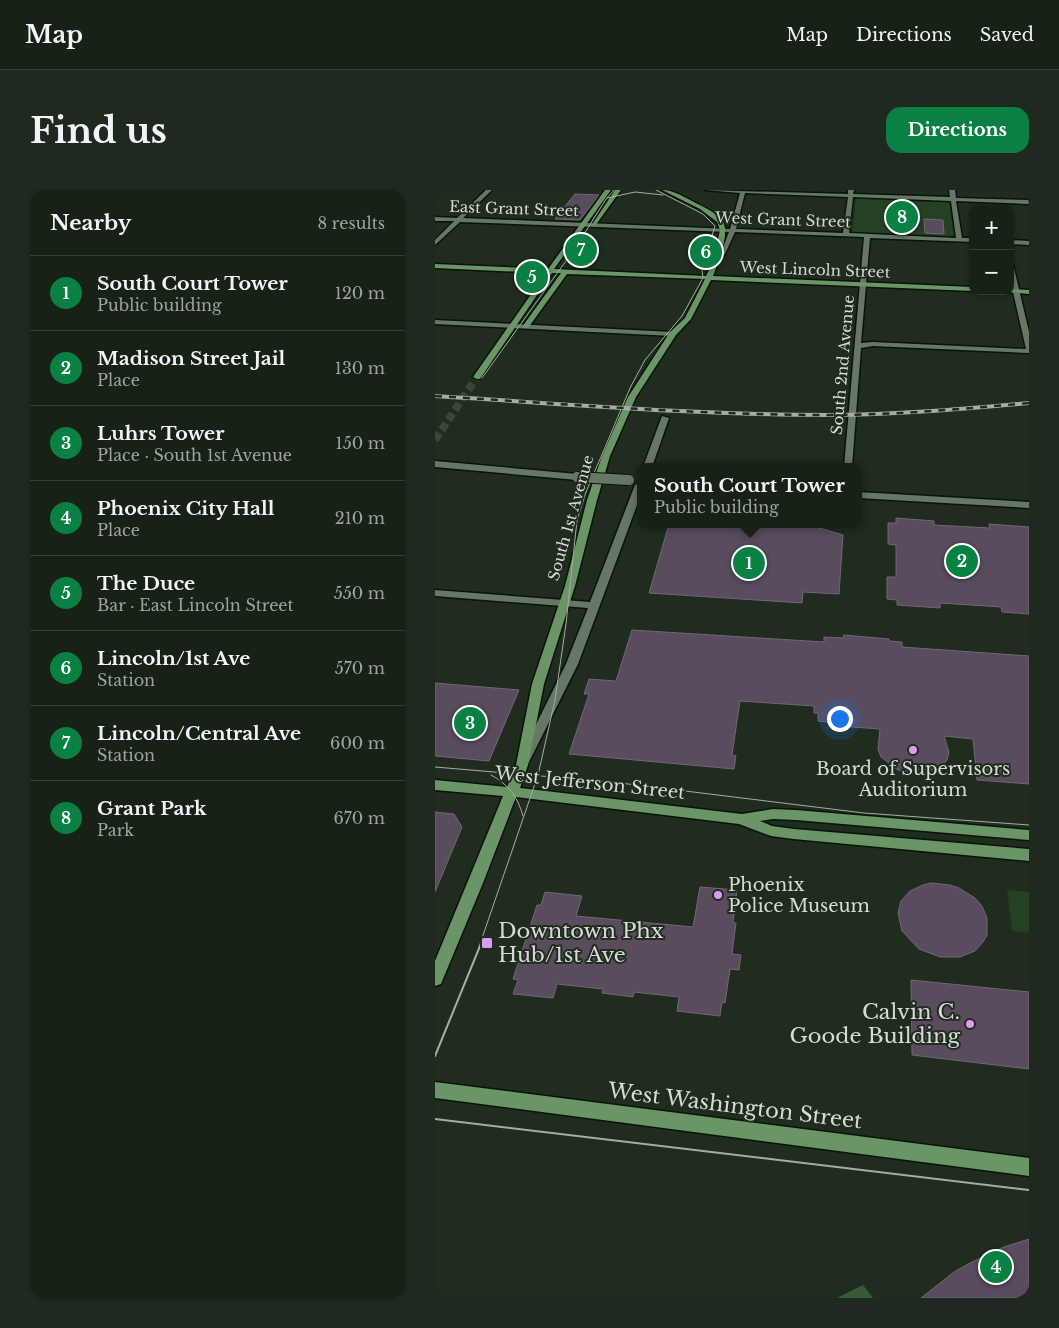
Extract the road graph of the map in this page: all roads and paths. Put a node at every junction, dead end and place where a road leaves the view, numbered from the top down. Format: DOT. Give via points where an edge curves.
graph roads {
  1 [pos="489,190"];
  2 [pos="608,190"];
  3 [pos="618,190"];
  4 [pos="666,190"];
  5 [pos="708,190"];
  6 [pos="952,190"];
  7 [pos="742,191"];
  8 [pos="851,193"];
  9 [pos="953,199"];
  10 [pos="1029,202"];
  11 [pos="435,218"];
  12 [pos="458,220"];
  13 [pos="583,224"];
  14 [pos="592,225"];
  15 [pos="723,230"];
  16 [pos="733,231"];
  17 [pos="846,235"];
  18 [pos="867,236"];
  19 [pos="959,240"];
  20 [pos="969,240"];
  21 [pos="1014,242"];
  22 [pos="435,243"];
  23 [pos="1029,243"];
  24 [pos="716,261"];
  25 [pos="435,266"];
  26 [pos="550,270"];
  27 [pos="566,271"];
  28 [pos="709,278"];
  29 [pos="864,284"];
  30 [pos="969,290"];
  31 [pos="1014,291"];
  32 [pos="1029,292"];
  33 [pos="1014,295"];
  34 [pos="435,322"];
  35 [pos="515,326"];
  36 [pos="527,327"];
  37 [pos="673,334"];
  38 [pos="858,346"];
  39 [pos="1029,349"];
  40 [pos="477,377"];
  41 [pos="665,418"];
  42 [pos="648,463"];
  43 [pos="848,463"];
  44 [pos="435,464"];
  45 [pos="637,481"];
  46 [pos="637,493"];
  47 [pos="862,495"];
  48 [pos="1029,505"];
  49 [pos="435,593"];
  50 [pos="565,603"];
  51 [pos="594,605"];
  52 [pos="522,765"];
  53 [pos="435,785"];
  54 [pos="511,792"];
  55 [pos="741,819"];
  56 [pos="1029,835"];
  57 [pos="1029,854"];
  58 [pos="435,979"];
  59 [pos="435,1090"];
  60 [pos="1029,1168"];
  1 -- 12 [label="street"];
  2 -- 13 [label="main road"];
  3 -- 14 [label="main road"];
  4 -- 15 [label="main road" via="713,214"];
  5 -- 7 [label="street"];
  6 -- 9 [label="street"];
  7 -- 8 [label="street"];
  7 -- 16 [label="street, South 1st Avenue"];
  8 -- 9 [label="street"];
  8 -- 17 [label="street"];
  9 -- 10 [label="street"];
  9 -- 19 [label="street"];
  11 -- 12 [label="street, East Grant Street"];
  12 -- 13 [label="street, East Grant Street"];
  12 -- 22 [label="street"];
  13 -- 14 [label="street, East Grant Street"];
  13 -- 26 [label="main road"];
  14 -- 15 [label="street, West Grant Street"];
  15 -- 16 [label="street, West Grant Street"];
  15 -- 24 [label="main road"];
  16 -- 17 [label="street, West Grant Street"];
  16 -- 24 [label="street, South 1st Avenue" via="726,251"];
  17 -- 18 [label="street, West Grant Street"];
  18 -- 19 [label="street, West Grant Street"];
  18 -- 29 [label="street, South 2nd Avenue"];
  19 -- 20 [label="street, West Grant Street"];
  21 -- 23 [label="street"];
  24 -- 28 [label="main road, South 1st Avenue"];
  25 -- 26 [label="main road, West Lincoln Street"];
  26 -- 27 [label="main road, West Lincoln Street"];
  26 -- 35 [label="main road"];
  27 -- 28 [label="main road, West Lincoln Street"];
  27 -- 36 [label="main road"];
  28 -- 29 [label="main road, West Lincoln Street"];
  28 -- 37 [label="main road, South 1st Avenue" via="688,320"];
  29 -- 30 [label="main road, West Lincoln Street"];
  29 -- 38 [label="street, South 2nd Avenue"];
  31 -- 32 [label="main road"];
  33 -- 39 [label="street"];
  34 -- 35 [label="street"];
  35 -- 36 [label="street"];
  35 -- 40 [label="main road"];
  36 -- 37 [label="street"];
  37 -- 50 [label="main road, South 1st Avenue" via="632,396 606,456"];
  38 -- 39 [label="street"];
  38 -- 43 [label="street, South 2nd Avenue"];
  41 -- 42 [label="street"];
  44 -- 45 [label="street, bridge"];
  46 -- 51 [label="street, South 1st Avenue"];
  47 -- 48 [label="street"];
  49 -- 50 [label="street"];
  50 -- 51 [label="street"];
  50 -- 52 [label="main road, South 1st Avenue" via="538,684"];
  51 -- 52 [label="street, South 1st Avenue" via="572,664"];
  52 -- 54 [label="main road, South 1st Avenue"];
  53 -- 54 [label="main road, West Jefferson Street"];
  54 -- 55 [label="main road, West Jefferson Street"];
  54 -- 58 [label="main road, South 1st Avenue"];
  55 -- 56 [label="main road, West Jefferson Street" via="780,814"];
  55 -- 57 [label="main road, West Jefferson Street" via="771,831 794,834"];
  59 -- 60 [label="main road, West Washington Street"];
}
